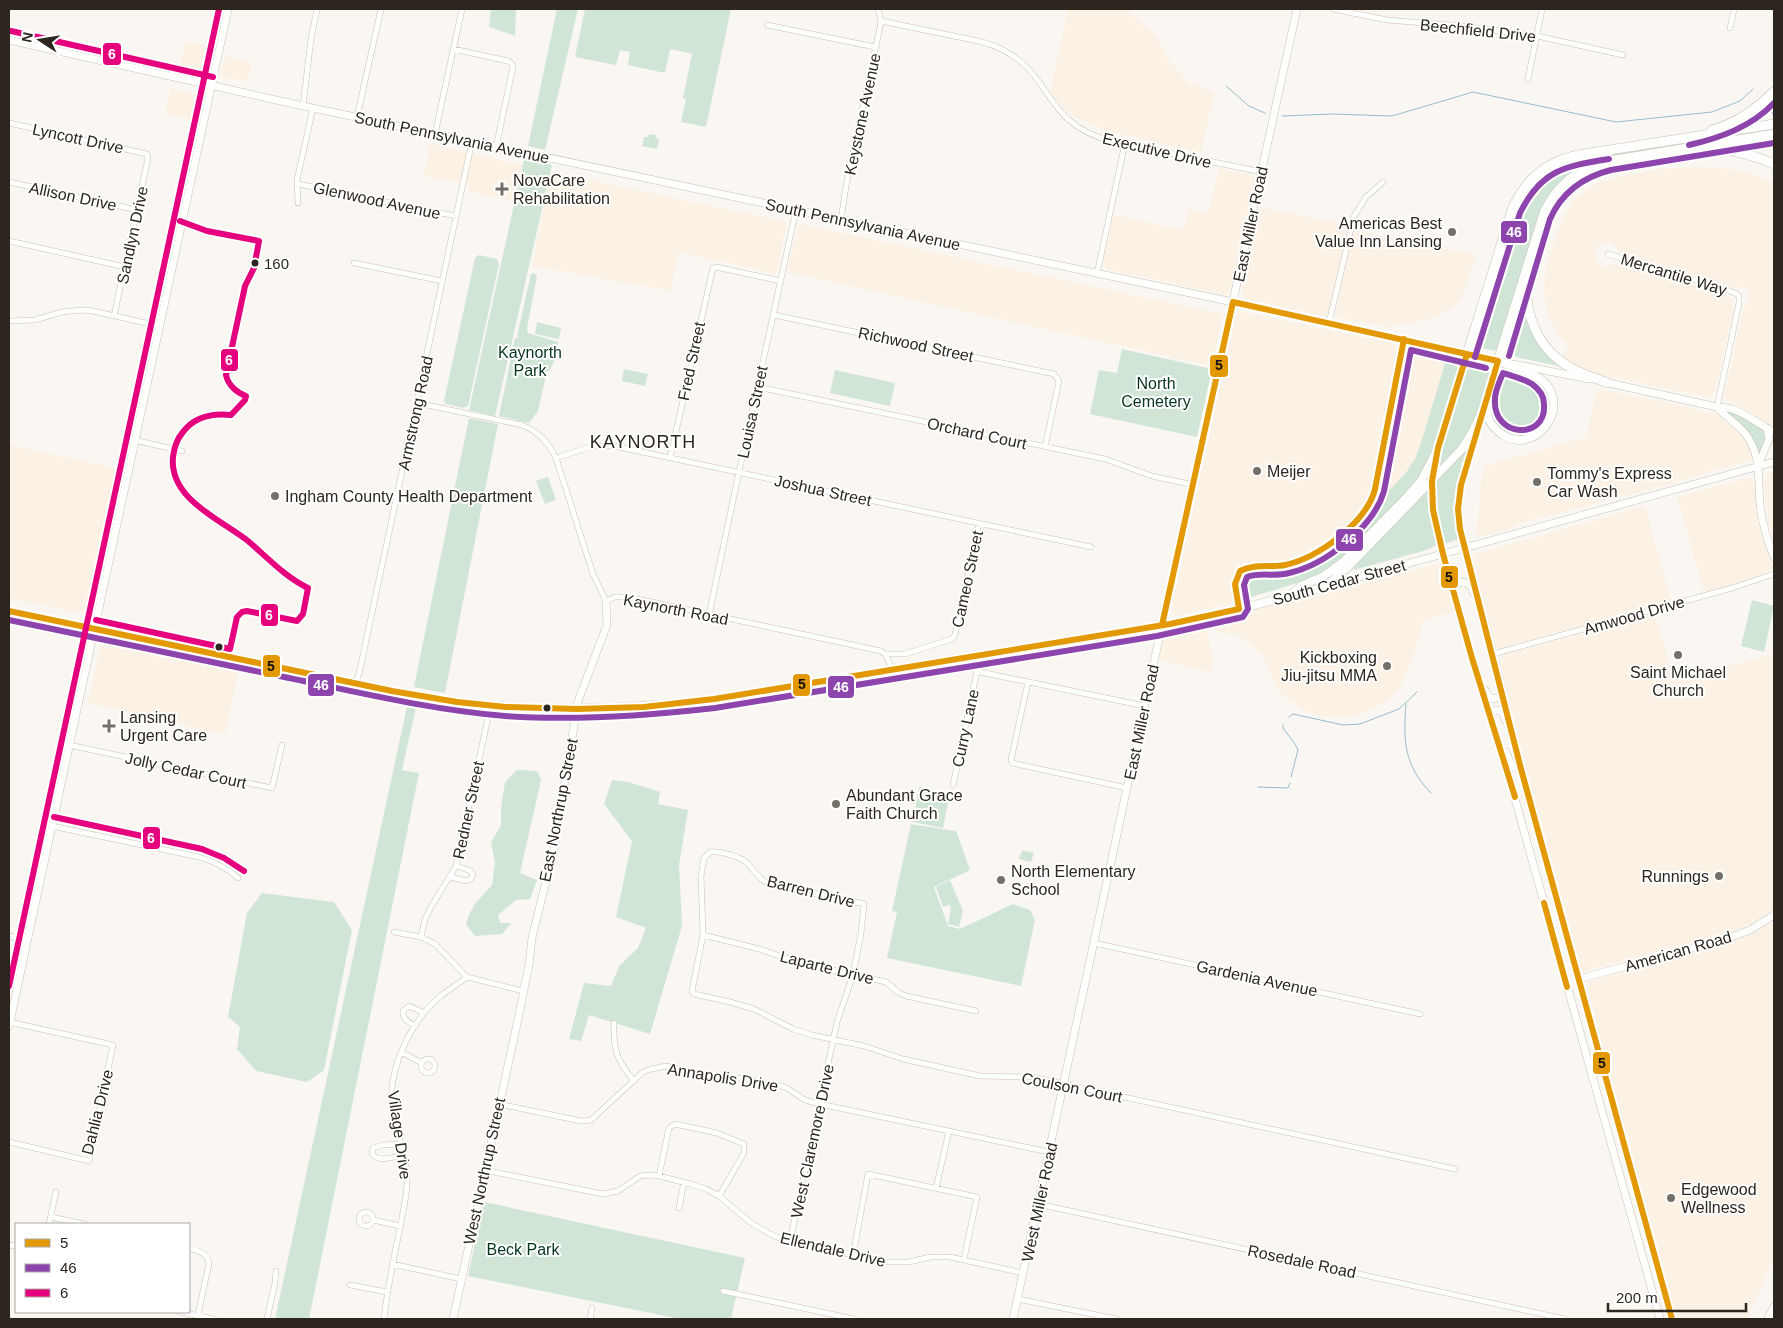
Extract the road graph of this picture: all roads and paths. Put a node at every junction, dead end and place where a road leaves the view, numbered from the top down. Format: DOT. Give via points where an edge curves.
graph roads {
  1 [pos="219,9"];
  2 [pos="317,9"];
  3 [pos="381,9"];
  4 [pos="462,9"];
  5 [pos="878,9"];
  6 [pos="1297,9"];
  7 [pos="1333,9"];
  8 [pos="1542,9"];
  9 [pos="1734,9"];
  10 [pos="228,10"];
  11 [pos="881,21"];
  12 [pos="767,25"];
  13 [pos="1730,28"];
  14 [pos="1537,36"];
  15 [pos="9,40"];
  16 [pos="875,48"];
  17 [pos="453,49"];
  18 [pos="1623,55"];
  19 [pos="1528,78"];
  20 [pos="211,86"];
  21 [pos="1774,91"];
  22 [pos="303,106"];
  23 [pos="313,108"];
  24 [pos="358,117"];
  25 [pos="9,123"];
  26 [pos="1774,124"];
  27 [pos="435,134"];
  28 [pos="1774,134"];
  29 [pos="1673,140"];
  30 [pos="472,141"];
  31 [pos="1125,143"];
  32 [pos="496,146"];
  33 [pos="1666,152"];
  34 [pos="147,154"];
  35 [pos="1774,164"];
  36 [pos="1262,172"];
  37 [pos="9,182"];
  38 [pos="1383,182"];
  39 [pos="298,184"];
  40 [pos="298,203"];
  41 [pos="137,210"];
  42 [pos="796,210"];
  43 [pos="456,216"];
  44 [pos="841,219"];
  45 [pos="9,241"];
  46 [pos="1608,254"];
  47 [pos="354,263"];
  48 [pos="125,267"];
  49 [pos="1527,267"];
  50 [pos="1097,274"];
  51 [pos="442,281"];
  52 [pos="781,281"];
  53 [pos="1233,302"];
  54 [pos="774,315"];
  55 [pos="114,316"];
  56 [pos="9,322"];
  57 [pos="1329,324"];
  58 [pos="159,326"];
  59 [pos="1467,354"];
  60 [pos="1498,361"];
  61 [pos="1608,383"];
  62 [pos="758,388"];
  63 [pos="1486,397"];
  64 [pos="417,403"];
  65 [pos="1716,407"];
  66 [pos="1482,410"];
  67 [pos="1766,428"];
  68 [pos="1774,432"];
  69 [pos="134,440"];
  70 [pos="1045,447"];
  71 [pos="1438,448"];
  72 [pos="182,451"];
  73 [pos="556,458"];
  74 [pos="670,458"];
  75 [pos="1774,462"];
  76 [pos="1757,467"];
  77 [pos="740,472"];
  78 [pos="1432,481"];
  79 [pos="1194,485"];
  80 [pos="979,523"];
  81 [pos="1091,547"];
  82 [pos="1465,548"];
  83 [pos="1443,554"];
  84 [pos="1774,557"];
  85 [pos="1774,574"];
  86 [pos="1325,587"];
  87 [pos="1453,588"];
  88 [pos="1289,596"];
  89 [pos="606,600"];
  90 [pos="9,611"];
  91 [pos="709,615"];
  92 [pos="1162,626"];
  93 [pos="94,629"];
  94 [pos="955,635"];
  95 [pos="1489,637"];
  96 [pos="1468,640"];
  97 [pos="885,654"];
  98 [pos="1493,654"];
  99 [pos="958,659"];
  100 [pos="893,670"];
  101 [pos="977,671"];
  102 [pos="1028,682"];
  103 [pos="355,684"];
  104 [pos="1502,692"];
  105 [pos="488,705"];
  106 [pos="1145,706"];
  107 [pos="577,709"];
  108 [pos="1490,717"];
  109 [pos="1494,729"];
  110 [pos="69,745"];
  111 [pos="282,745"];
  112 [pos="1518,758"];
  113 [pos="1521,769"];
  114 [pos="953,785"];
  115 [pos="1127,788"];
  116 [pos="52,826"];
  117 [pos="1526,839"];
  118 [pos="456,866"];
  119 [pos="451,877"];
  120 [pos="238,878"];
  121 [pos="1552,879"];
  122 [pos="1543,898"];
  123 [pos="864,904"];
  124 [pos="1774,915"];
  125 [pos="394,932"];
  126 [pos="703,935"];
  127 [pos="9,936"];
  128 [pos="421,937"];
  129 [pos="28,940"];
  130 [pos="1094,943"];
  131 [pos="1573,956"];
  132 [pos="853,975"];
  133 [pos="467,978"];
  134 [pos="1579,979"];
  135 [pos="523,991"];
  136 [pos="1569,993"];
  137 [pos="976,1011"];
  138 [pos="424,1012"];
  139 [pos="1420,1014"];
  140 [pos="9,1023"];
  141 [pos="614,1023"];
  142 [pos="517,1024"];
  143 [pos="415,1026"];
  144 [pos="833,1040"];
  145 [pos="1596,1042"];
  146 [pos="401,1052"];
  147 [pos="422,1063"];
  148 [pos="1589,1065"];
  149 [pos="634,1081"];
  150 [pos="1064,1085"];
  151 [pos="1596,1091"];
  152 [pos="1610,1093"];
  153 [pos="499,1104"];
  154 [pos="820,1104"];
  155 [pos="1617,1122"];
  156 [pos="949,1131"];
  157 [pos="9,1142"];
  158 [pos="401,1144"];
  159 [pos="1049,1152"];
  160 [pos="404,1155"];
  161 [pos="1455,1169"];
  162 [pos="484,1170"];
  163 [pos="659,1176"];
  164 [pos="684,1182"];
  165 [pos="936,1188"];
  166 [pos="56,1192"];
  167 [pos="719,1196"];
  168 [pos="1038,1204"];
  169 [pos="678,1208"];
  170 [pos="1632,1215"];
  171 [pos="51,1217"];
  172 [pos="373,1220"];
  173 [pos="49,1223"];
  174 [pos="79,1223"];
  175 [pos="400,1226"];
  176 [pos="790,1241"];
  177 [pos="190,1248"];
  178 [pos="853,1255"];
  179 [pos="1654,1256"];
  180 [pos="964,1260"];
  181 [pos="392,1264"];
  182 [pos="276,1270"];
  183 [pos="1023,1273"];
  184 [pos="461,1279"];
  185 [pos="350,1285"];
  186 [pos="1652,1290"];
  187 [pos="723,1291"];
  188 [pos="387,1292"];
  189 [pos="1018,1299"];
  190 [pos="592,1308"];
  191 [pos="1774,1308"];
  192 [pos="183,1313"];
  193 [pos="198,1318"];
  194 [pos="214,1319"];
  195 [pos="267,1319"];
  196 [pos="384,1319"];
  197 [pos="453,1319"];
  198 [pos="590,1319"];
  199 [pos="854,1319"];
  200 [pos="1013,1319"];
  201 [pos="1116,1319"];
  202 [pos="1566,1319"];
  203 [pos="1660,1319"];
  204 [pos="1668,1319"];
  205 [pos="1672,1319"];
  206 [pos="1769,1319"];
  1 -- 10 [label="street"];
  2 -- 22 [label="street"];
  3 -- 24 [label="street"];
  4 -- 17 [label="street"];
  5 -- 11 [label="street, Keystone Avenue"];
  6 -- 36 [label="street, East Miller Road"];
  7 -- 14 [label="street, Beechfield Drive" via="1387,20"];
  8 -- 14 [label="street"];
  9 -- 13 [label="street"];
  10 -- 20 [label="street"];
  11 -- 16 [label="street, Keystone Avenue"];
  11 -- 31 [label="street, Executive Drive" via="988,43 1006,51 1032,73 1070,121 1095,136"];
  12 -- 16 [label="street"];
  14 -- 18 [label="street, Beechfield Drive"];
  14 -- 19 [label="street"];
  15 -- 20 [label="street, South Pennsylvania Avenue"];
  16 -- 44 [label="street, Keystone Avenue"];
  17 -- 27 [label="street"];
  17 -- 32 [label="street" via="512,64"];
  20 -- 22 [label="street, South Pennsylvania Avenue"];
  20 -- 58 [label="street"];
  21 -- 29 [label="highway" via="1735,121"];
  22 -- 23 [label="street, South Pennsylvania Avenue"];
  23 -- 24 [label="street, South Pennsylvania Avenue"];
  23 -- 39 [label="street"];
  24 -- 27 [label="street, South Pennsylvania Avenue"];
  25 -- 34 [label="street, Lyncott Drive"];
  26 -- 29 [label="highway"];
  27 -- 30 [label="street, South Pennsylvania Avenue"];
  28 -- 33 [label="highway"];
  29 -- 59 [label="highway" via="1568,157 1543,168 1528,182 1512,210"];
  30 -- 32 [label="street, South Pennsylvania Avenue"];
  30 -- 43 [label="street, Armstrong Road"];
  31 -- 36 [label="street, Executive Drive"];
  31 -- 50 [label="street"];
  32 -- 42 [label="street, South Pennsylvania Avenue"];
  33 -- 35 [label="highway" via="1731,150"];
  33 -- 49 [label="highway" via="1600,163 1568,179 1547,206"];
  34 -- 41 [label="street, Sandlyn Drive"];
  36 -- 53 [label="street, East Miller Road"];
  37 -- 41 [label="street, Allison Drive"];
  38 -- 57 [label="street" via="1366,197 1354,216"];
  39 -- 40 [label="street"];
  39 -- 43 [label="street, Glenwood Avenue"];
  41 -- 48 [label="street, Sandlyn Drive"];
  42 -- 44 [label="street, South Pennsylvania Avenue"];
  42 -- 52 [label="street, Louisa Street"];
  43 -- 51 [label="street, Armstrong Road"];
  44 -- 50 [label="street, South Pennsylvania Avenue"];
  45 -- 48 [label="street"];
  46 -- 65 [label="street, Mercantile Way" via="1739,296"];
  47 -- 51 [label="street"];
  48 -- 55 [label="street, Sandlyn Drive"];
  49 -- 60 [label="highway"];
  49 -- 61 [label="highway" via="1527,304 1540,339 1568,366"];
  50 -- 53 [label="street, South Pennsylvania Avenue"];
  51 -- 64 [label="street, Armstrong Road"];
  52 -- 54 [label="street, Louisa Street"];
  52 -- 74 [label="street, Fred Street" via="716,267 712,271"];
  53 -- 57 [label="street, South Pennsylvania Avenue"];
  53 -- 79 [label="street, East Miller Road"];
  54 -- 62 [label="street, Louisa Street"];
  54 -- 70 [label="street, Richwood Street" via="1052,372 1058,381"];
  55 -- 56 [label="street" via="70,310 35,320"];
  55 -- 58 [label="street"];
  57 -- 59 [label="street, South Pennsylvania Avenue"];
  58 -- 69 [label="street"];
  59 -- 60 [label="street, South Pennsylvania Avenue"];
  59 -- 71 [label="main road"];
  60 -- 61 [label="street, South Pennsylvania Avenue"];
  60 -- 63 [label="main road"];
  60 -- 63 [label="main road" via="1544,382 1552,394 1552,415 1546,428 1536,435 1512,439 1499,432 1491,422"];
  61 -- 65 [label="street, South Pennsylvania Avenue"];
  62 -- 70 [label="street, Orchard Court"];
  62 -- 77 [label="street, Louisa Street"];
  63 -- 66 [label="main road"];
  64 -- 73 [label="street, Kaynorth Road" via="531,429 544,439"];
  64 -- 103 [label="street, Armstrong Road" via="360,674"];
  65 -- 67 [label="street, South Pennsylvania Avenue" via="1732,408"];
  65 -- 76 [label="street, South Pennsylvania Avenue" via="1745,434 1754,448"];
  66 -- 78 [label="main road" via="1463,447"];
  66 -- 82 [label="street" via="1458,496 1458,521"];
  67 -- 68 [label="street, South Pennsylvania Avenue"];
  67 -- 76 [label="street" via="1769,439"];
  69 -- 72 [label="street"];
  69 -- 93 [label="street"];
  70 -- 79 [label="street, Orchard Court" via="1105,459 1152,476"];
  71 -- 78 [label="street"];
  71 -- 88 [label="main road" via="1418,485 1350,556"];
  73 -- 74 [label="street, Joshua Street" via="594,446 614,446"];
  73 -- 89 [label="street, Kaynorth Road" via="593,574"];
  74 -- 77 [label="street, Joshua Street"];
  75 -- 76 [label="street, South Cedar Street"];
  76 -- 82 [label="street, South Cedar Street"];
  76 -- 84 [label="street" via="1762,517"];
  77 -- 80 [label="street, Joshua Street"];
  77 -- 91 [label="street, Louisa Street"];
  78 -- 83 [label="street" via="1433,510"];
  78 -- 86 [label="main road"];
  79 -- 92 [label="street, East Miller Road"];
  80 -- 81 [label="street, Joshua Street"];
  80 -- 94 [label="street, Cameo Street"];
  82 -- 83 [label="street, South Cedar Street"];
  82 -- 95 [label="street"];
  83 -- 86 [label="street, South Cedar Street"];
  83 -- 87 [label="street"];
  85 -- 98 [label="street, Amwood Drive"];
  86 -- 88 [label="main road, South Cedar Street"];
  87 -- 95 [label="street" via="1460,582 1471,587 1482,626"];
  87 -- 96 [label="street"];
  88 -- 92 [label="main road, South Cedar Street"];
  89 -- 91 [label="street, Kaynorth Road" via="628,597"];
  89 -- 107 [label="street, East Northrup Street" via="608,615 604,635"];
  90 -- 93 [label="main road, South Cedar Street"];
  91 -- 97 [label="street, Kaynorth Road"];
  92 -- 99 [label="main road, South Cedar Street"];
  92 -- 106 [label="street, East Miller Road"];
  93 -- 103 [label="main road, South Cedar Street"];
  93 -- 110 [label="street"];
  94 -- 97 [label="street, Kaynorth Road" via="949,641 905,654"];
  95 -- 98 [label="street"];
  96 -- 104 [label="street" via="1487,694 1496,699"];
  96 -- 108 [label="street"];
  97 -- 100 [label="street"];
  98 -- 104 [label="street"];
  99 -- 100 [label="main road, South Cedar Street"];
  99 -- 101 [label="street"];
  100 -- 107 [label="main road, South Cedar Street" via="682,703"];
  101 -- 102 [label="street"];
  101 -- 114 [label="street, Curry Lane"];
  102 -- 106 [label="street"];
  102 -- 115 [label="street" via="1012,763"];
  103 -- 105 [label="main road, South Cedar Street"];
  104 -- 112 [label="street"];
  105 -- 107 [label="main road, South Cedar Street"];
  105 -- 118 [label="street, Redner Street" via="489,713"];
  106 -- 115 [label="street, East Miller Road"];
  107 -- 135 [label="street, East Northrup Street" via="554,849 532,938"];
  108 -- 109 [label="street"];
  108 -- 112 [label="street" via="1495,710 1504,714 1513,751"];
  109 -- 113 [label="street" via="1512,766"];
  109 -- 117 [label="street"];
  110 -- 111 [label="street, Jolly Cedar Court" via="272,788"];
  110 -- 116 [label="street"];
  112 -- 113 [label="street"];
  113 -- 121 [label="street"];
  115 -- 130 [label="street, East Miller Road"];
  116 -- 120 [label="street" via="199,857 228,869"];
  116 -- 129 [label="street"];
  117 -- 121 [label="street" via="1532,844 1541,878"];
  117 -- 122 [label="street"];
  118 -- 119 [label="street, Redner Street"];
  118 -- 119 [label="street" via="473,875 466,881"];
  119 -- 128 [label="street, Redner Street" via="425,919"];
  121 -- 131 [label="street"];
  122 -- 131 [label="street" via="1546,894 1554,900 1567,950"];
  122 -- 136 [label="street"];
  123 -- 126 [label="street, Barren Drive" via="770,884 760,879 740,858 707,853 701,876"];
  123 -- 132 [label="street, West Claremore Drive"];
  124 -- 134 [label="street, American Road" via="1730,938"];
  125 -- 128 [label="street"];
  126 -- 132 [label="street, Laparte Drive"];
  126 -- 144 [label="street, Coulson Court" via="694,994 740,1005 793,1029"];
  127 -- 129 [label="street"];
  128 -- 133 [label="street" via="435,944"];
  129 -- 140 [label="street"];
  130 -- 139 [label="street, Gardenia Avenue"];
  130 -- 150 [label="street, East Miller Road"];
  131 -- 134 [label="street"];
  132 -- 137 [label="street, Laparte Drive" via="886,982 906,996"];
  132 -- 144 [label="street, West Claremore Drive"];
  133 -- 135 [label="street"];
  133 -- 138 [label="street, Village Drive"];
  134 -- 145 [label="street"];
  135 -- 142 [label="street, East Northrup Street"];
  136 -- 145 [label="street" via="1575,1000 1586,1042 1590,1045"];
  136 -- 148 [label="street"];
  138 -- 143 [label="street, Village Drive"];
  138 -- 143 [label="street" via="409,1006 403,1011 405,1018"];
  140 -- 157 [label="street, Dahlia Drive" via="113,1045 89,1161"];
  141 -- 149 [label="street" via="618,1059"];
  142 -- 153 [label="street, West Northrup Street"];
  143 -- 146 [label="street, Village Drive"];
  144 -- 150 [label="street, Coulson Court" via="980,1076 1024,1076"];
  144 -- 154 [label="street, West Claremore Drive"];
  145 -- 152 [label="street"];
  146 -- 147 [label="street"];
  146 -- 158 [label="street, Village Drive" via="392,1089 392,1106"];
  148 -- 151 [label="street"];
  148 -- 152 [label="street" via="1593,1061 1598,1062"];
  149 -- 153 [label="street, Annapolis Drive" via="591,1120 581,1121"];
  149 -- 154 [label="street, Annapolis Drive" via="643,1072 666,1066 785,1087 806,1100"];
  150 -- 159 [label="street, West Miller Road"];
  150 -- 161 [label="street, Coulson Court"];
  151 -- 155 [label="street" via="1602,1097 1609,1120"];
  151 -- 170 [label="street"];
  152 -- 155 [label="street"];
  153 -- 162 [label="street, West Northrup Street"];
  154 -- 156 [label="street, Annapolis Drive"];
  154 -- 176 [label="street, West Claremore Drive"];
  155 -- 179 [label="street"];
  156 -- 159 [label="street, Annapolis Drive"];
  156 -- 165 [label="street"];
  158 -- 160 [label="street, Village Drive"];
  158 -- 160 [label="street" via="373,1148 372,1154 380,1159"];
  159 -- 168 [label="street, West Miller Road"];
  160 -- 175 [label="street, Village Drive" via="407,1182"];
  162 -- 163 [label="street, Ellendale Drive" via="603,1194 618,1191 640,1176"];
  162 -- 184 [label="street, West Northrup Street"];
  163 -- 164 [label="street, Ellendale Drive"];
  163 -- 167 [label="street" via="669,1128 675,1124 717,1133 744,1144 744,1153"];
  164 -- 167 [label="street, Ellendale Drive"];
  164 -- 169 [label="street"];
  165 -- 178 [label="street" via="868,1174"];
  165 -- 180 [label="street" via="978,1197"];
  166 -- 171 [label="street"];
  167 -- 176 [label="street, Ellendale Drive" via="751,1223"];
  168 -- 183 [label="street, West Miller Road"];
  168 -- 202 [label="street, Rosedale Road"];
  170 -- 179 [label="street" via="1637,1220 1645,1251"];
  170 -- 186 [label="street"];
  171 -- 173 [label="street"];
  171 -- 174 [label="street"];
  172 -- 175 [label="street"];
  175 -- 181 [label="street, Village Drive"];
  176 -- 178 [label="street, Ellendale Drive"];
  177 -- 193 [label="street" via="206,1255 209,1264"];
  178 -- 180 [label="street, Ellendale Drive" via="898,1263 939,1256"];
  179 -- 205 [label="street"];
  180 -- 183 [label="street, Ellendale Drive"];
  181 -- 184 [label="street"];
  181 -- 188 [label="street, Village Drive"];
  182 -- 195 [label="street"];
  183 -- 189 [label="street, West Miller Road"];
  184 -- 197 [label="street, West Northrup Street"];
  185 -- 188 [label="street"];
  186 -- 203 [label="street"];
  186 -- 204 [label="street" via="1660,1292"];
  187 -- 199 [label="street"];
  188 -- 196 [label="street, Village Drive"];
  189 -- 200 [label="street, West Miller Road"];
  189 -- 201 [label="street"];
  190 -- 198 [label="street"];
  191 -- 206 [label="highway"];
  192 -- 193 [label="street"];
  193 -- 194 [label="street"];
}
